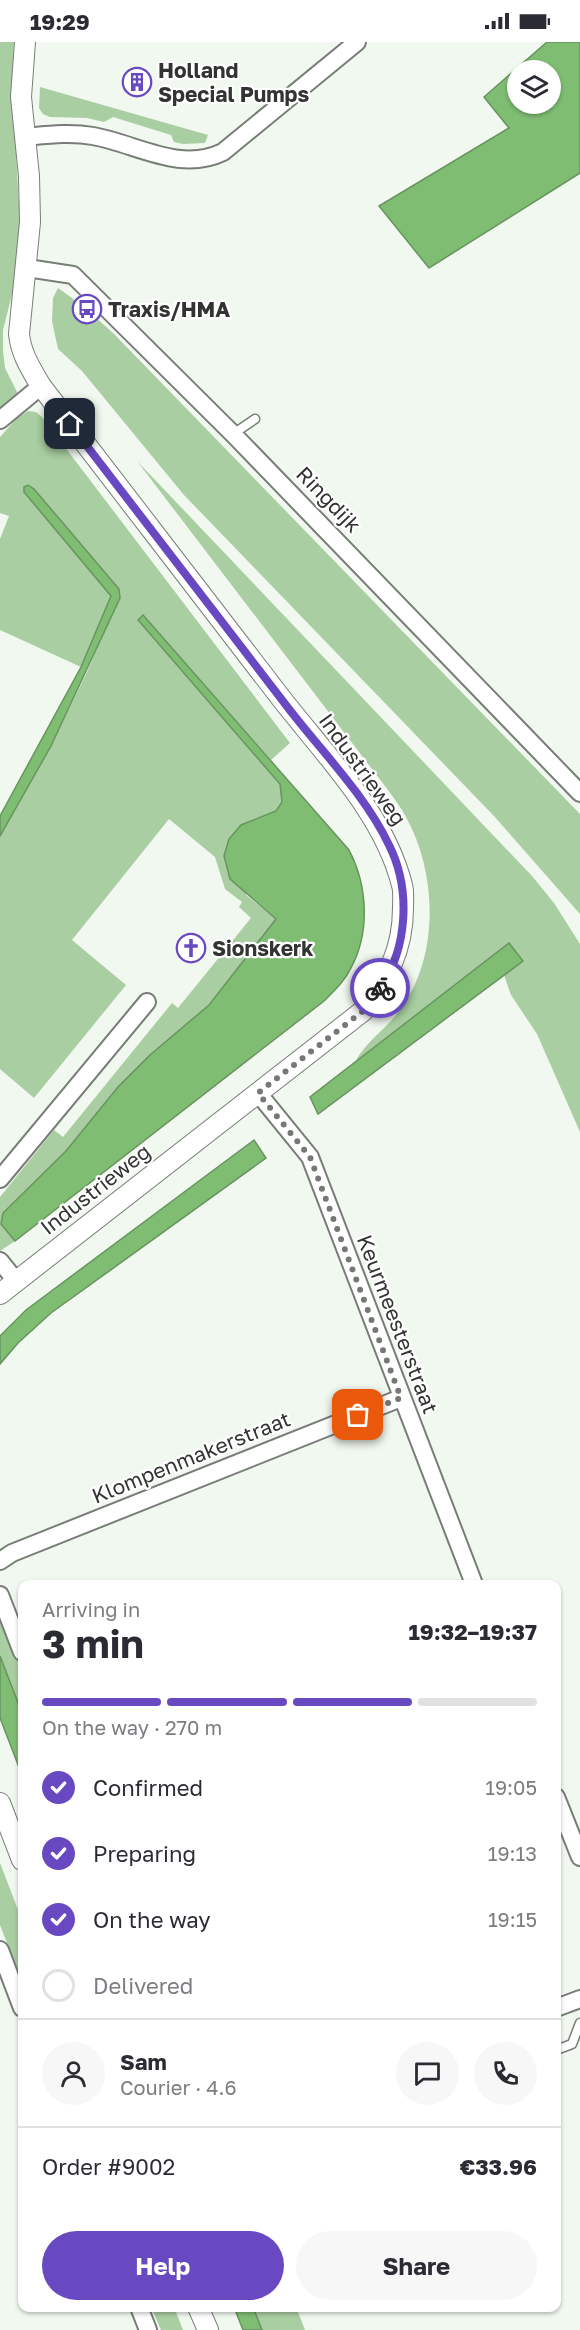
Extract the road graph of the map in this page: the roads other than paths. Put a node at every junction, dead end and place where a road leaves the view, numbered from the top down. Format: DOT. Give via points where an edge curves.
graph roads {
  1 [pos="25,42"];
  2 [pos="357,42"];
  3 [pos="24,136"];
  4 [pos="27,268"];
  5 [pos="41,386"];
  6 [pos="255,419"];
  7 [pos="0,420"];
  8 [pos="233,434"];
  9 [pos="580,793"];
  10 [pos="147,1002"];
  11 [pos="258,1093"];
  12 [pos="0,1179"];
  13 [pos="0,1261"];
  14 [pos="16,1281"];
  15 [pos="0,1294"];
  16 [pos="401,1398"];
  17 [pos="0,1561"];
  18 [pos="472,1580"];
  19 [pos="0,1595"];
  20 [pos="18,1642"];
  21 [pos="0,1803"];
  22 [pos="561,1810"];
  23 [pos="18,1850"];
  24 [pos="580,1857"];
  25 [pos="0,1950"];
  26 [pos="18,1997"];
  27 [pos="580,1999"];
  28 [pos="561,2006"];
  29 [pos="580,2023"];
  30 [pos="561,2048"];
  31 [pos="141,2312"];
  32 [pos="200,2312"];
  33 [pos="148,2330"];
  34 [pos="207,2330"];
  1 -- 3 [label="street" via="21,97"];
  2 -- 3 [label="street" via="213,157 175,160 93,136"];
  3 -- 4 [label="street" via="30,210"];
  4 -- 5 [label="street" via="20,346"];
  4 -- 8 [label="street, Ringdijk" via="74,275"];
  5 -- 7 [label="street"];
  5 -- 11 [label="street, Industrieweg" via="362,800 390,846 403,888 399,949 385,981 363,1011"];
  6 -- 8 [label="lane"];
  8 -- 9 [label="street, Ringdijk"];
  10 -- 12 [label="street"];
  11 -- 14 [label="street, Industrieweg"];
  11 -- 16 [label="street, Keurmeesterstraat" via="310,1157"];
  13 -- 14 [label="street"];
  14 -- 15 [label="street, Industrieweg"];
  16 -- 17 [label="street, Klompenmakerstraat"];
  16 -- 18 [label="street, Keurmeesterstraat"];
  19 -- 20 [label="street"];
  21 -- 23 [label="street"];
  22 -- 24 [label="street"];
  25 -- 26 [label="street"];
  27 -- 28 [label="street"];
  29 -- 30 [label="lane" via="572,2044"];
  31 -- 33 [label="street"];
  32 -- 34 [label="street"];
}
